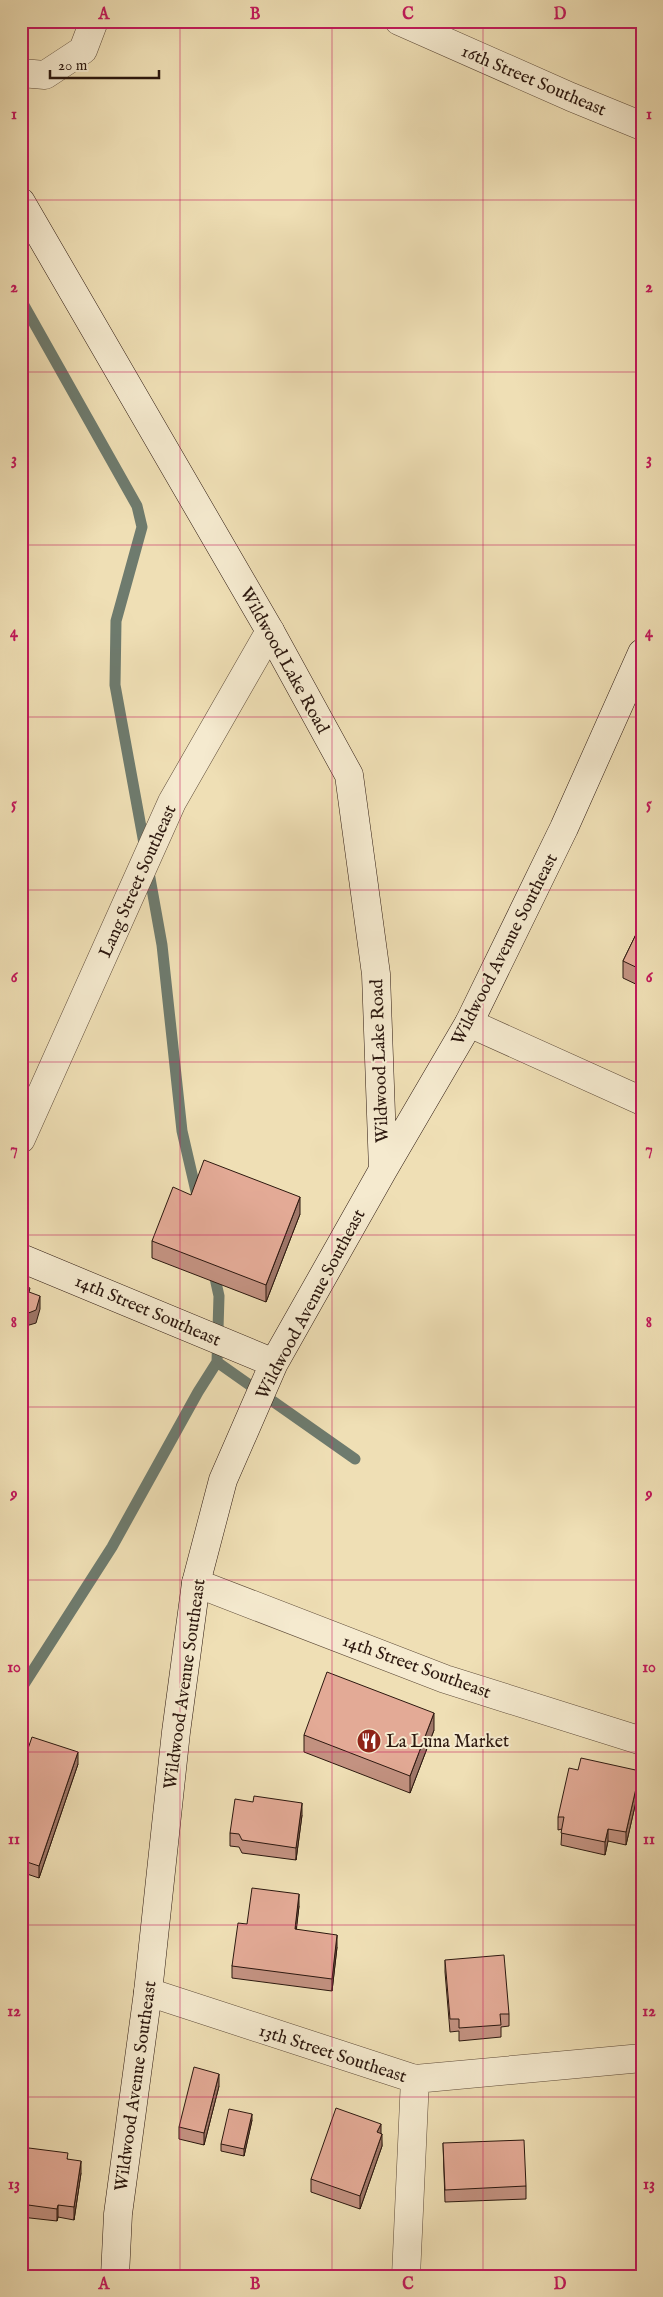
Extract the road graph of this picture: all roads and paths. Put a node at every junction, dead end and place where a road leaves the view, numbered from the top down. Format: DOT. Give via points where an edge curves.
graph roads {
  1 [pos="94,21"];
  2 [pos="399,21"];
  3 [pos="21,73"];
  4 [pos="642,126"];
  5 [pos="21,202"];
  6 [pos="270,631"];
  7 [pos="642,653"];
  8 [pos="469,1023"];
  9 [pos="642,1101"];
  10 [pos="21,1139"];
  11 [pos="383,1170"];
  12 [pos="21,1258"];
  13 [pos="274,1363"];
  14 [pos="196,1583"];
  15 [pos="642,1741"];
  16 [pos="148,1992"];
  17 [pos="642,2058"];
  18 [pos="415,2079"];
  19 [pos="115,2276"];
  20 [pos="406,2276"];
  1 -- 3 [label="street" via="83,50 45,75"];
  2 -- 4 [label="street, 16th Street Southeast"];
  5 -- 6 [label="street, Wildwood Lake Road"];
  6 -- 10 [label="street, Lang Street Southeast" via="172,802"];
  6 -- 11 [label="street, Wildwood Lake Road" via="348,775 376,974"];
  7 -- 8 [label="street, Wildwood Avenue Southeast" via="564,828"];
  8 -- 9 [label="street"];
  8 -- 11 [label="street, Wildwood Avenue Southeast"];
  11 -- 13 [label="street, Wildwood Avenue Southeast"];
  12 -- 13 [label="street, 14th Street Southeast"];
  13 -- 14 [label="street, Wildwood Avenue Southeast" via="223,1480"];
  14 -- 15 [label="street, 14th Street Southeast" via="446,1679"];
  14 -- 16 [label="street, Wildwood Avenue Southeast"];
  16 -- 18 [label="street, 13th Street Southeast"];
  16 -- 19 [label="street, Wildwood Avenue Southeast" via="118,2214"];
  17 -- 18 [label="street, 13th Street Southeast"];
  18 -- 20 [label="street"];
}
